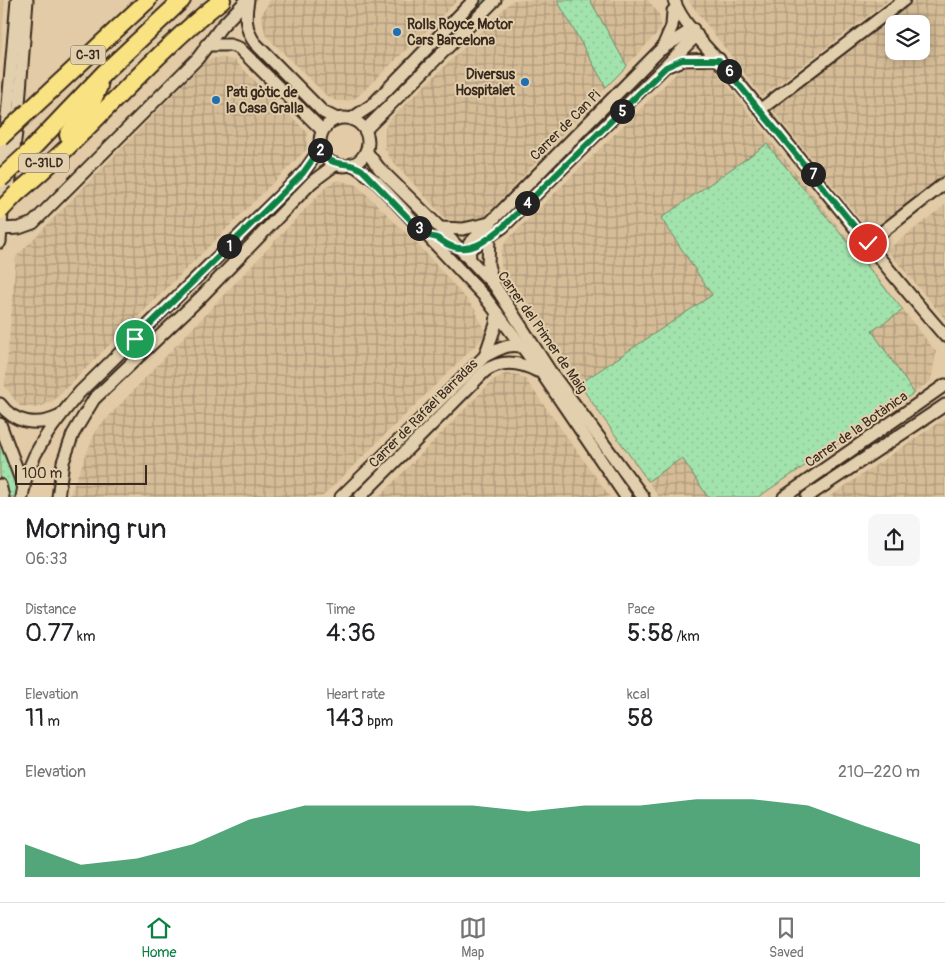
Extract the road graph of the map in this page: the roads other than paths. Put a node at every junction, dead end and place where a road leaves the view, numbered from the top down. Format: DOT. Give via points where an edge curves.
graph roads {
  1 [pos="17,0"];
  2 [pos="27,0"];
  3 [pos="148,0"];
  4 [pos="182,0"];
  5 [pos="222,0"];
  6 [pos="247,0"];
  7 [pos="474,0"];
  8 [pos="495,0"];
  9 [pos="664,0"];
  10 [pos="904,0"];
  11 [pos="675,7"];
  12 [pos="695,32"];
  13 [pos="206,45"];
  14 [pos="661,50"];
  15 [pos="719,60"];
  16 [pos="666,67"];
  17 [pos="105,72"];
  18 [pos="761,110"];
  19 [pos="336,119"];
  20 [pos="351,119"];
  21 [pos="322,130"];
  22 [pos="365,130"];
  23 [pos="0,138"];
  24 [pos="320,149"];
  25 [pos="366,151"];
  26 [pos="336,164"];
  27 [pos="352,164"];
  28 [pos="0,180"];
  29 [pos="945,183"];
  30 [pos="7,201"];
  31 [pos="490,223"];
  32 [pos="440,228"];
  33 [pos="1,230"];
  34 [pos="426,236"];
  35 [pos="489,237"];
  36 [pos="0,242"];
  37 [pos="868,243"];
  38 [pos="466,252"];
  39 [pos="495,286"];
  40 [pos="481,293"];
  41 [pos="497,313"];
  42 [pos="945,336"];
  43 [pos="521,346"];
  44 [pos="485,356"];
  45 [pos="545,372"];
  46 [pos="945,384"];
  47 [pos="0,404"];
  48 [pos="945,405"];
  49 [pos="59,416"];
  50 [pos="0,424"];
  51 [pos="0,485"];
  52 [pos="24,493"];
  53 [pos="3,497"];
  54 [pos="58,497"];
  55 [pos="341,497"];
  56 [pos="360,497"];
  57 [pos="626,497"];
  58 [pos="643,497"];
  59 [pos="784,497"];
  60 [pos="807,497"];
  1 -- 30 [label="street" via="1,186"];
  2 -- 30 [label="street" via="18,117"];
  3 -- 23 [label="highway, C-31, bridge"];
  4 -- 17 [label="highway, C-31"];
  5 -- 30 [label="highway" via="144,71 43,172"];
  6 -- 13 [label="street"];
  6 -- 19 [label="street" via="246,22 255,44 323,112"];
  7 -- 20 [label="street" via="372,105"];
  8 -- 22 [label="street"];
  9 -- 11 [label="street"];
  10 -- 18 [label="street"];
  11 -- 12 [label="street"];
  11 -- 14 [label="street, Carrer de Can Pi" via="672,26"];
  12 -- 14 [label="street, Carrer de Can Pi"];
  12 -- 15 [label="street"];
  12 -- 16 [label="street, Carrer de Can Pi"];
  13 -- 21 [label="street" via="239,48"];
  13 -- 33 [label="street" via="198,58 32,223"];
  14 -- 31 [label="street, Carrer de Can Pi"];
  15 -- 16 [label="street, Carrer de Can Pi" via="682,60"];
  15 -- 18 [label="street"];
  16 -- 35 [label="street, Carrer de Can Pi"];
  17 -- 28 [label="highway, C-31, bridge"];
  17 -- 30 [label="highway, C-31LD" via="93,100 70,133"];
  18 -- 37 [label="street"];
  19 -- 20 [label="street"];
  19 -- 21 [label="street"];
  20 -- 22 [label="street"];
  21 -- 24 [label="street"];
  22 -- 25 [label="street"];
  24 -- 26 [label="street"];
  24 -- 49 [label="street" via="303,173"];
  25 -- 27 [label="street"];
  25 -- 32 [label="street, Carrer del Primer de Maig"];
  26 -- 27 [label="street"];
  26 -- 54 [label="street" via="312,182 200,298 94,399 73,434"];
  27 -- 34 [label="street, Carrer del Primer de Maig" via="377,182"];
  29 -- 37 [label="street"];
  30 -- 33 [label="street"];
  31 -- 32 [label="street" via="463,229"];
  31 -- 38 [label="street, Carrer de Can Pi" via="469,244"];
  32 -- 38 [label="street, Carrer del Primer de Maig"];
  33 -- 36 [label="street"];
  34 -- 38 [label="street" via="439,237 448,245"];
  34 -- 40 [label="street, Carrer del Primer de Maig"];
  35 -- 38 [label="street, Carrer de Can Pi"];
  35 -- 39 [label="street" via="488,265"];
  37 -- 42 [label="street"];
  38 -- 39 [label="street, Carrer del Primer de Maig"];
  38 -- 40 [label="street" via="482,281"];
  39 -- 45 [label="street, Carrer del Primer de Maig"];
  40 -- 41 [label="street, Carrer del Primer de Maig"];
  41 -- 43 [label="street, Carrer del Primer de Maig"];
  41 -- 44 [label="street, Carrer de Rafael Barradas"];
  43 -- 44 [label="street, Carrer de Rafael Barradas" via="502,348"];
  43 -- 45 [label="street, Carrer del Primer de Maig"];
  44 -- 55 [label="street, Carrer de Rafael Barradas"];
  45 -- 56 [label="street, Carrer de Rafael Barradas" via="515,363 489,368"];
  45 -- 57 [label="street, Carrer del Primer de Maig"];
  45 -- 58 [label="street, Carrer del Primer de Maig"];
  46 -- 59 [label="street, Carrer de la Botànica"];
  47 -- 49 [label="street" via="10,415 27,422 45,422"];
  48 -- 60 [label="street, Carrer de la Botànica"];
  49 -- 52 [label="street" via="35,454"];
  50 -- 52 [label="street"];
  51 -- 53 [label="street"];
}
